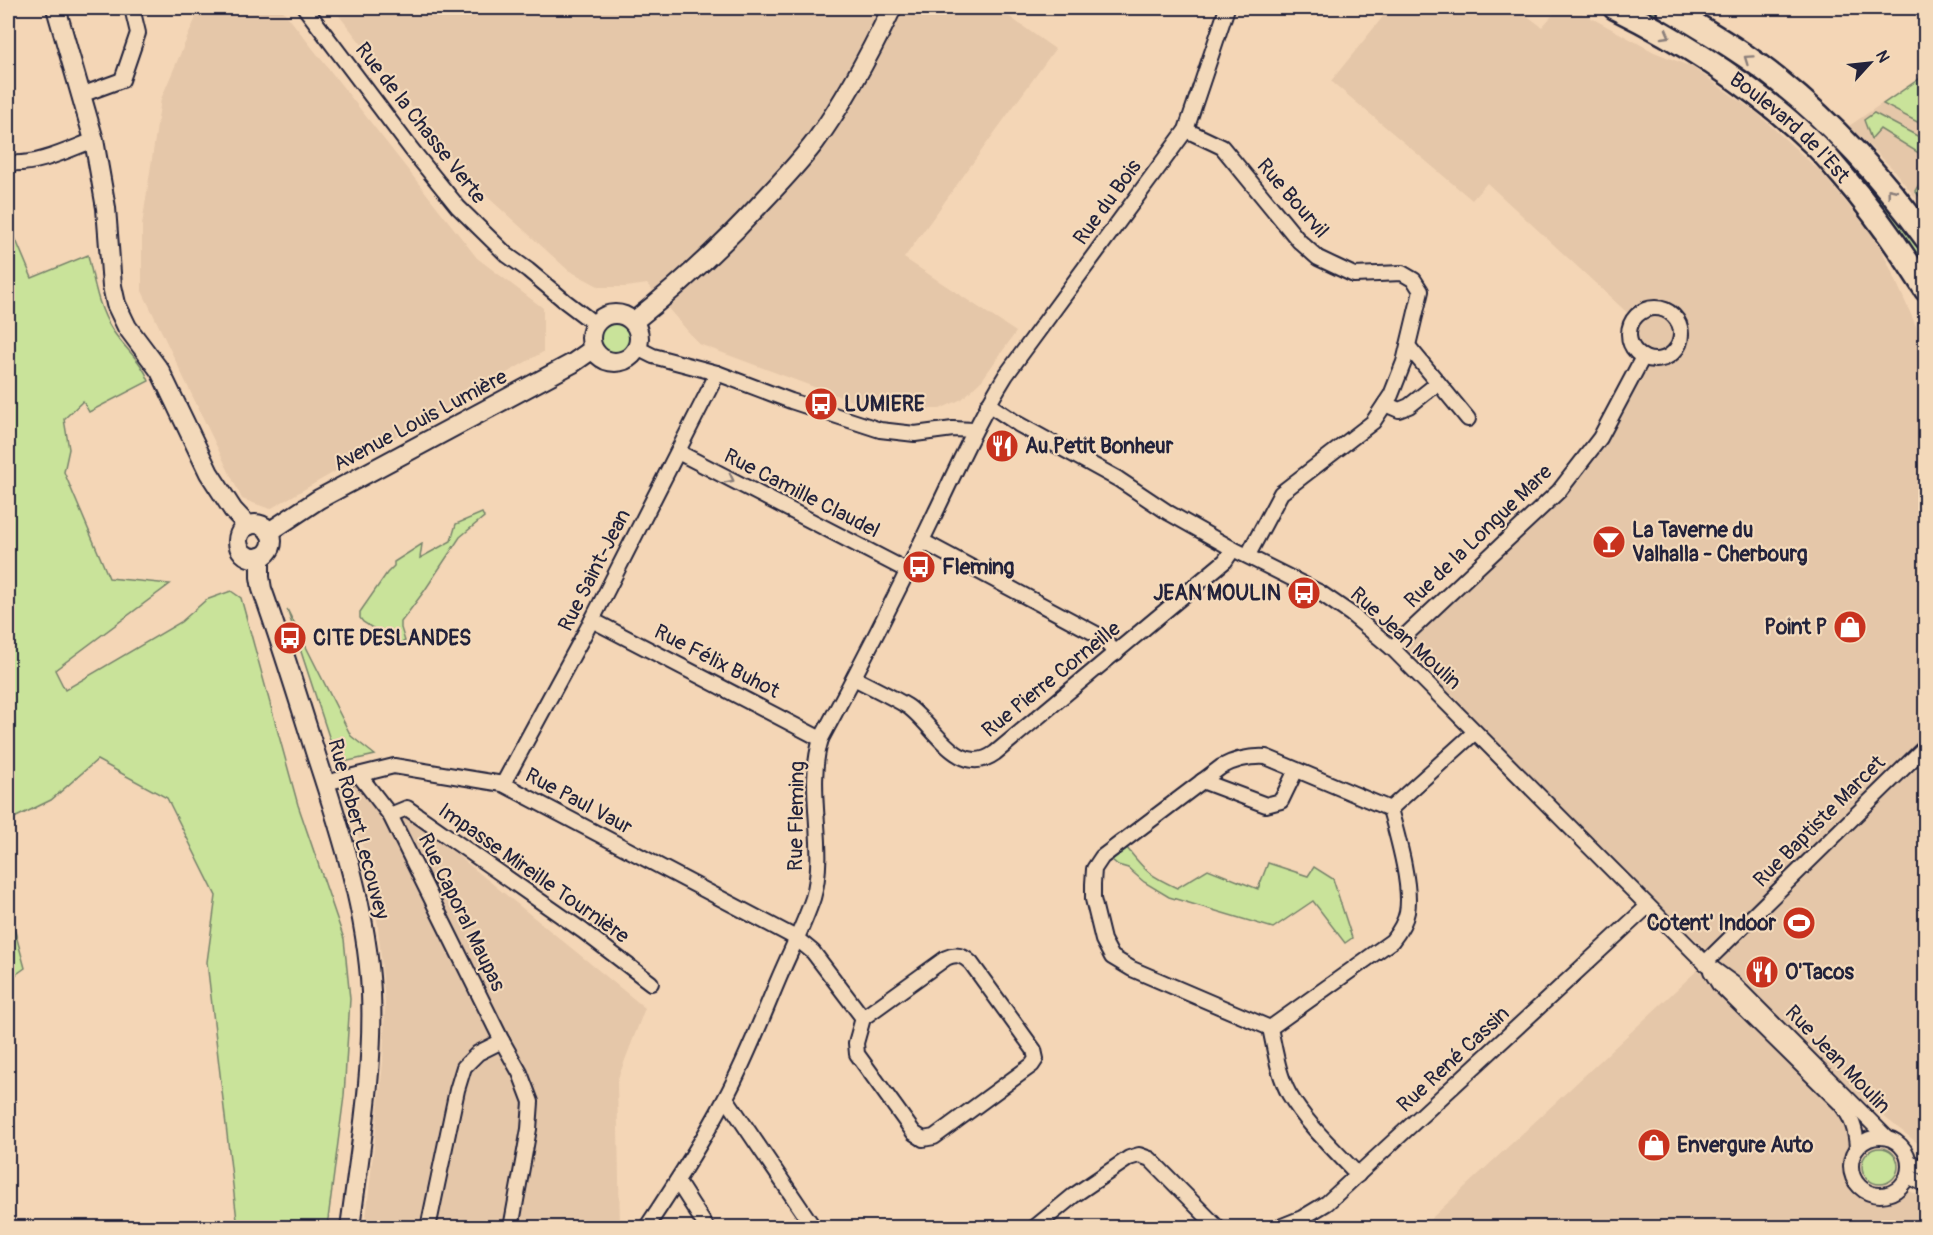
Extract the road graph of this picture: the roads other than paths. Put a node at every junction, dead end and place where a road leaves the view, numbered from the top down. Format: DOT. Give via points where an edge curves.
graph roads {
  1 [pos="56,8"];
  2 [pos="132,8"];
  3 [pos="306,8"];
  4 [pos="892,8"];
  5 [pos="1227,8"];
  6 [pos="1614,8"];
  7 [pos="1668,8"];
  8 [pos="81,95"];
  9 [pos="1186,130"];
  10 [pos="94,140"];
  11 [pos="8,163"];
  12 [pos="1926,238"];
  13 [pos="1926,290"];
  14 [pos="633,322"];
  15 [pos="596,324"];
  16 [pos="1408,346"];
  17 [pos="637,348"];
  18 [pos="593,349"];
  19 [pos="1643,357"];
  20 [pos="717,373"];
  21 [pos="1438,383"];
  22 [pos="1384,404"];
  23 [pos="988,405"];
  24 [pos="1468,419"];
  25 [pos="974,430"];
  26 [pos="678,452"];
  27 [pos="248,526"];
  28 [pos="269,532"];
  29 [pos="922,541"];
  30 [pos="1233,549"];
  31 [pos="1248,555"];
  32 [pos="260,557"];
  33 [pos="908,571"];
  34 [pos="592,620"];
  35 [pos="1392,648"];
  36 [pos="1116,653"];
  37 [pos="854,678"];
  38 [pos="1475,732"];
  39 [pos="821,739"];
  40 [pos="1926,746"];
  41 [pos="1296,770"];
  42 [pos="359,775"];
  43 [pos="1202,781"];
  44 [pos="325,783"];
  45 [pos="503,784"];
  46 [pos="1390,809"];
  47 [pos="390,815"];
  48 [pos="1648,906"];
  49 [pos="796,938"];
  50 [pos="1705,963"];
  51 [pos="651,983"];
  52 [pos="863,1018"];
  53 [pos="1270,1028"];
  54 [pos="502,1041"];
  55 [pos="726,1098"];
  56 [pos="1886,1137"];
  57 [pos="1857,1148"];
  58 [pos="1926,1168"];
  59 [pos="1908,1169"];
  60 [pos="1358,1175"];
  61 [pos="677,1181"];
  62 [pos="1926,1185"];
  63 [pos="350,1227"];
  64 [pos="428,1227"];
  65 [pos="511,1227"];
  66 [pos="646,1227"];
  67 [pos="707,1227"];
  68 [pos="814,1227"];
  69 [pos="1034,1227"];
  70 [pos="1218,1227"];
  71 [pos="1277,1227"];
  1 -- 8 [label="street"];
  2 -- 8 [label="street" via="138,33 122,80"];
  3 -- 15 [label="street, Rue de la Chasse Verte" via="458,207 507,255"];
  4 -- 14 [label="street" via="845,96 801,159 702,264"];
  5 -- 9 [label="street, Rue du Bois"];
  6 -- 13 [label="main road, Boulevard de l'Est, one-way" via="1726,71 1815,145 1870,208"];
  12 -- 7 [label="main road, Boulevard de l'Est, one-way" via="1890,190 1835,130 1779,80"];
  8 -- 10 [label="street"];
  9 -- 16 [label="street, Rue Bourvil" via="1221,147 1299,241 1318,258 1354,275 1402,273 1413,280 1421,291"];
  9 -- 23 [label="street, Rue du Bois"];
  10 -- 11 [label="street" via="43,158"];
  10 -- 27 [label="street" via="118,310 160,371 209,473"];
  14 -- 15 [label="street" via="614,314"];
  14 -- 17 [label="street" via="639,334"];
  15 -- 18 [label="street" via="591,336"];
  16 -- 21 [label="street"];
  16 -- 22 [label="street, Rue Bourvil"];
  17 -- 18 [label="street" via="633,355 619,362 604,360"];
  17 -- 20 [label="street" via="653,357"];
  18 -- 28 [label="street, Avenue Louis Lumière" via="319,499"];
  19 -- 35 [label="street, Rue de la Longue Mare" via="1600,438 1559,491"];
  20 -- 25 [label="street" via="880,430 915,434"];
  20 -- 26 [label="street, Rue Saint-Jean"];
  21 -- 22 [label="street" via="1399,410"];
  21 -- 24 [label="street"];
  22 -- 31 [label="street, Rue Bourvil" via="1373,422 1281,493"];
  23 -- 25 [label="street, Rue Fleming"];
  23 -- 30 [label="street, Rue Jean Moulin"];
  25 -- 29 [label="street, Rue Fleming"];
  26 -- 33 [label="street, Rue Camille Claudel, one-way"];
  26 -- 34 [label="street, Rue Saint-Jean"];
  27 -- 28 [label="street" via="257,524"];
  27 -- 32 [label="street" via="239,534 238,545 244,555"];
  28 -- 32 [label="street" via="271,545"];
  29 -- 33 [label="street, Rue Fleming"];
  29 -- 36 [label="street" via="1100,636"];
  30 -- 31 [label="street, Rue Jean Moulin"];
  30 -- 36 [label="street, Rue Pierre Corneille" via="1225,561"];
  31 -- 35 [label="street, Rue Jean Moulin" via="1332,600"];
  32 -- 44 [label="street, Rue Robert Lecouvey" via="262,589"];
  33 -- 37 [label="street, Rue Fleming"];
  34 -- 39 [label="street, Rue Félix Buhot"];
  34 -- 45 [label="street, Rue Saint-Jean"];
  35 -- 38 [label="street, Rue Jean Moulin"];
  36 -- 37 [label="street, Rue Pierre Corneille" via="985,759 961,757 909,707"];
  37 -- 39 [label="street, Rue Fleming"];
  38 -- 46 [label="street"];
  38 -- 48 [label="street, Rue Jean Moulin"];
  39 -- 49 [label="street, Rue Fleming" via="815,788 819,848 816,879"];
  40 -- 50 [label="street, Rue Baptiste Marcet"];
  41 -- 43 [label="street" via="1266,757 1252,756 1235,759"];
  41 -- 43 [label="street" via="1281,801 1266,806"];
  41 -- 46 [label="street"];
  42 -- 44 [label="street, Rue Paul Vaur"];
  42 -- 45 [label="street, Rue Paul Vaur" via="394,766"];
  42 -- 47 [label="street, Rue Caporal Maupas"];
  43 -- 53 [label="street" via="1102,857 1094,869 1093,899 1103,940 1112,957 1132,969"];
  44 -- 63 [label="street, Rue Robert Lecouvey" via="362,916 371,992 370,1064"];
  45 -- 49 [label="street, Rue Paul Vaur"];
  46 -- 53 [label="street" via="1408,892 1401,929 1392,941"];
  47 -- 51 [label="street, Impasse Mireille Tournière" via="407,808"];
  47 -- 54 [label="street, Rue Caporal Maupas"];
  48 -- 50 [label="street, Rue Jean Moulin"];
  48 -- 60 [label="street, Rue René Cassin"];
  49 -- 52 [label="street, Rue Paul Vaur" via="813,952"];
  49 -- 55 [label="street, Rue Fleming"];
  50 -- 56 [label="street, Rue Jean Moulin" via="1734,984"];
  50 -- 57 [label="street, Rue Jean Moulin" via="1719,984 1840,1103 1851,1117"];
  52 -- 52 [label="street" via="946,958 962,956 1034,1050 1036,1059 934,1137 923,1139 914,1133 857,1054"];
  53 -- 60 [label="street" via="1289,1095"];
  54 -- 64 [label="street" via="478,1053 464,1067"];
  54 -- 65 [label="street, Rue Caporal Maupas" via="531,1102"];
  55 -- 61 [label="street, Rue Fleming"];
  55 -- 68 [label="street"];
  56 -- 57 [label="street, Rue Jean Moulin" via="1869,1139"];
  56 -- 59 [label="street, Rue Jean Moulin" via="1904,1149"];
  57 -- 59 [label="street, Rue Jean Moulin" via="1851,1161 1852,1171 1867,1192 1889,1194 1900,1188"];
  58 -- 59 [label="street"];
  59 -- 62 [label="street, Rue Jean Moulin"];
  60 -- 71 [label="street, Rue René Cassin" via="1327,1203"];
  61 -- 66 [label="street, Rue Fleming"];
  61 -- 67 [label="street"];
  69 -- 70 [label="street" via="1073,1196 1139,1155 1150,1160"];
}
